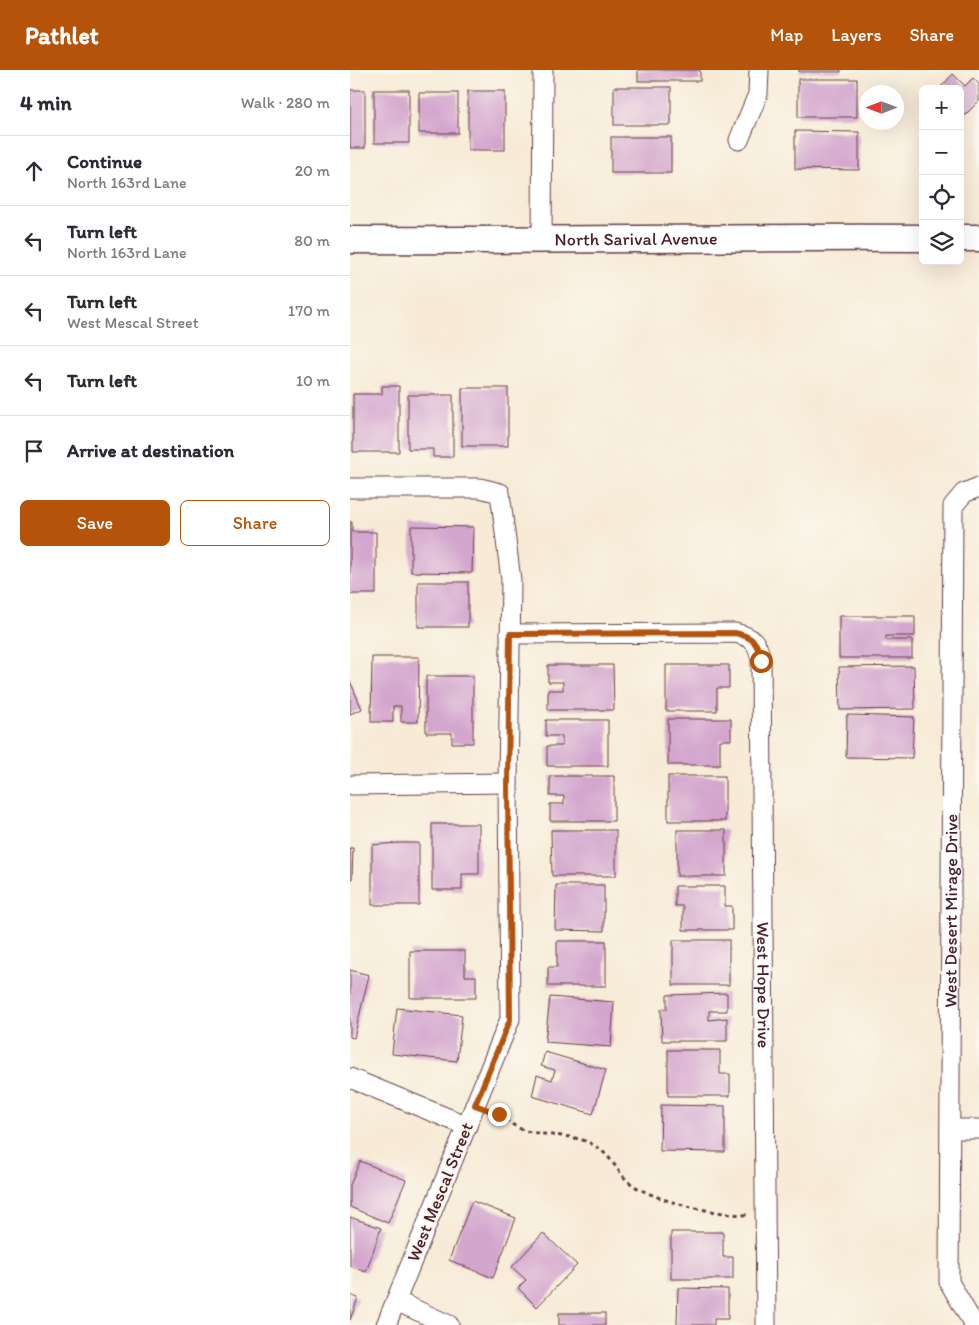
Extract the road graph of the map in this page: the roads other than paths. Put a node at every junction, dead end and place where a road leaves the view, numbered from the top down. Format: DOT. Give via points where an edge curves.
graph roads {
  1 [pos="543,70"];
  2 [pos="759,70"];
  3 [pos="739,140"];
  4 [pos="919,238"];
  5 [pos="964,238"];
  6 [pos="979,238"];
  7 [pos="350,240"];
  8 [pos="542,241"];
  9 [pos="350,488"];
  10 [pos="971,490"];
  11 [pos="510,634"];
  12 [pos="508,783"];
  13 [pos="352,785"];
  14 [pos="350,1078"];
  15 [pos="467,1126"];
  16 [pos="950,1129"];
  17 [pos="979,1129"];
  18 [pos="396,1301"];
  19 [pos="386,1325"];
  20 [pos="449,1325"];
  21 [pos="766,1325"];
  22 [pos="974,1325"];
  1 -- 8 [label="street"];
  2 -- 3 [label="street" via="758,94"];
  4 -- 8 [label="main road, North Sarival Avenue" via="722,237"];
  5 -- 6 [label="main road"];
  7 -- 8 [label="main road, North Sarival Avenue"];
  9 -- 11 [label="street, West Mescal Street" via="480,488 500,493 511,580"];
  10 -- 16 [label="street, West Desert Mirage Drive" via="953,506"];
  11 -- 12 [label="street, West Mescal Street"];
  11 -- 21 [label="street, West Hope Drive" via="735,633 750,636 758,645 761,661"];
  12 -- 13 [label="street"];
  12 -- 15 [label="street, West Mescal Street" via="510,1020"];
  14 -- 15 [label="street"];
  15 -- 18 [label="street, West Mescal Street"];
  16 -- 17 [label="street"];
  16 -- 22 [label="street, West Desert Mirage Drive" via="949,1282"];
  18 -- 19 [label="street, West Mescal Street"];
  18 -- 20 [label="street"];
}
